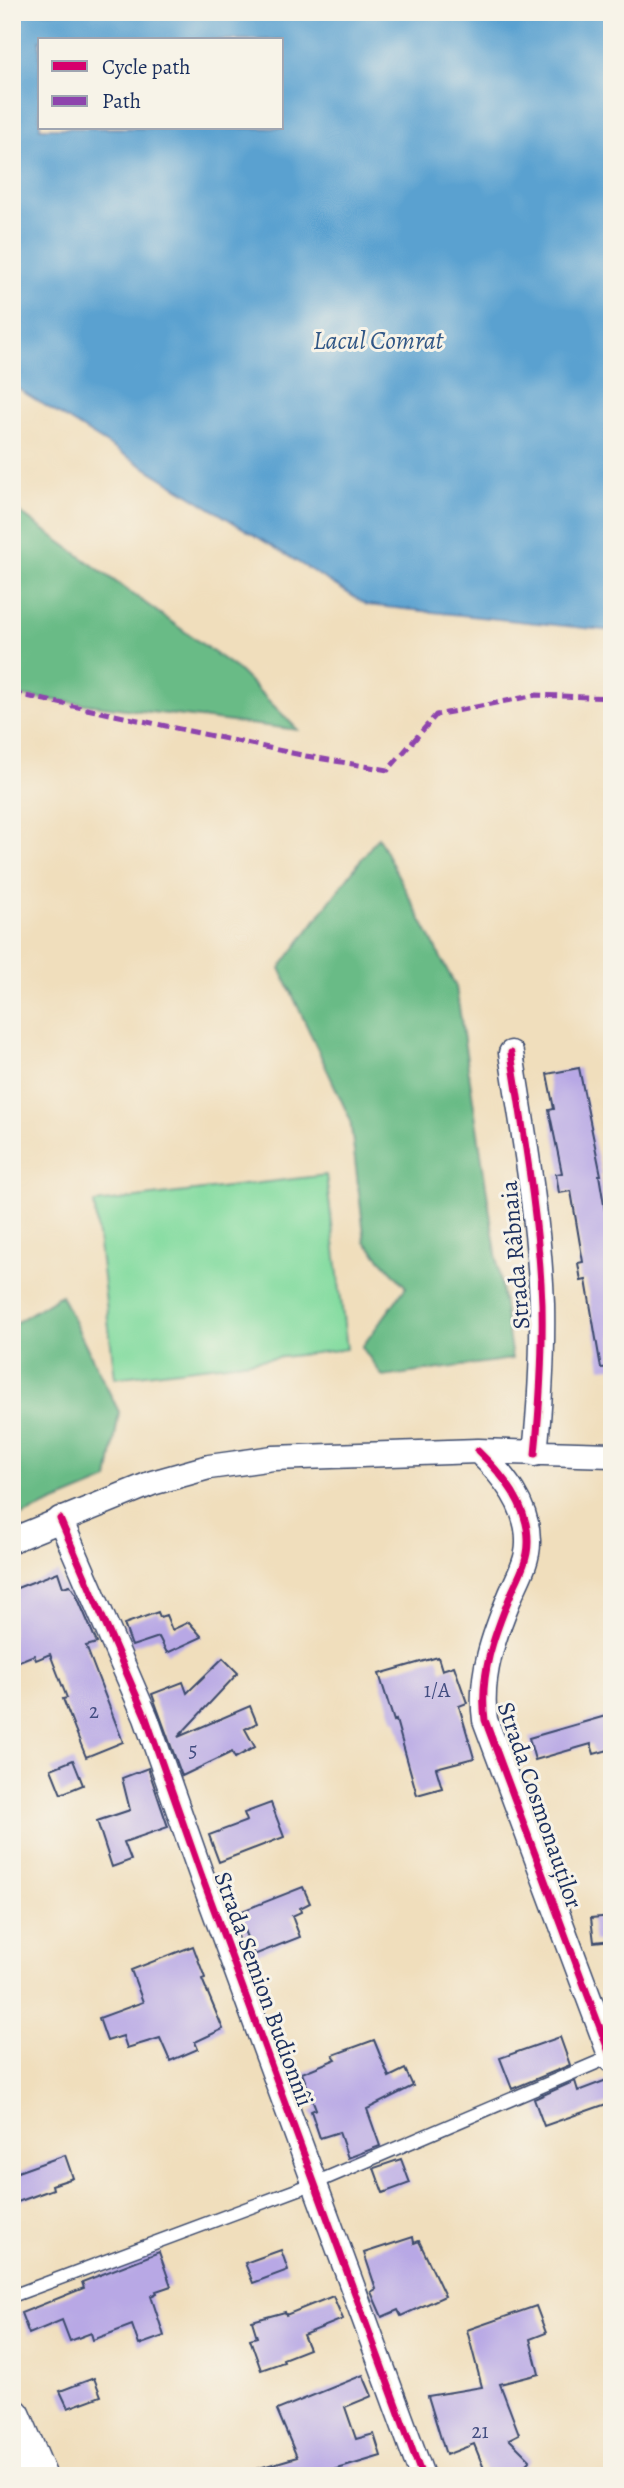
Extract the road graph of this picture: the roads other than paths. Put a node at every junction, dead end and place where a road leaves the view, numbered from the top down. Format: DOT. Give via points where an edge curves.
graph roads {
  1 [pos="511,1053"];
  2 [pos="478,1451"];
  3 [pos="535,1454"];
  4 [pos="612,1455"];
  5 [pos="60,1520"];
  6 [pos="12,1540"];
  7 [pos="611,2058"];
  8 [pos="314,2183"];
  9 [pos="12,2296"];
  10 [pos="12,2417"];
  11 [pos="37,2476"];
  12 [pos="422,2476"];
  1 -- 3 [label="street, Strada Râbnaia" via="542,1303"];
  2 -- 3 [label="street"];
  2 -- 5 [label="street" via="273,1458 209,1466"];
  2 -- 7 [label="street, Strada Cosmonauților" via="499,1472 517,1501 528,1546 489,1654 485,1720"];
  3 -- 4 [label="street"];
  5 -- 6 [label="street"];
  5 -- 8 [label="street, Strada Semion Budionnîi" via="146,1718"];
  7 -- 8 [label="lane"];
  8 -- 9 [label="lane"];
  8 -- 12 [label="street, Strada Semion Budionnîi"];
  10 -- 11 [label="main road"];
}
